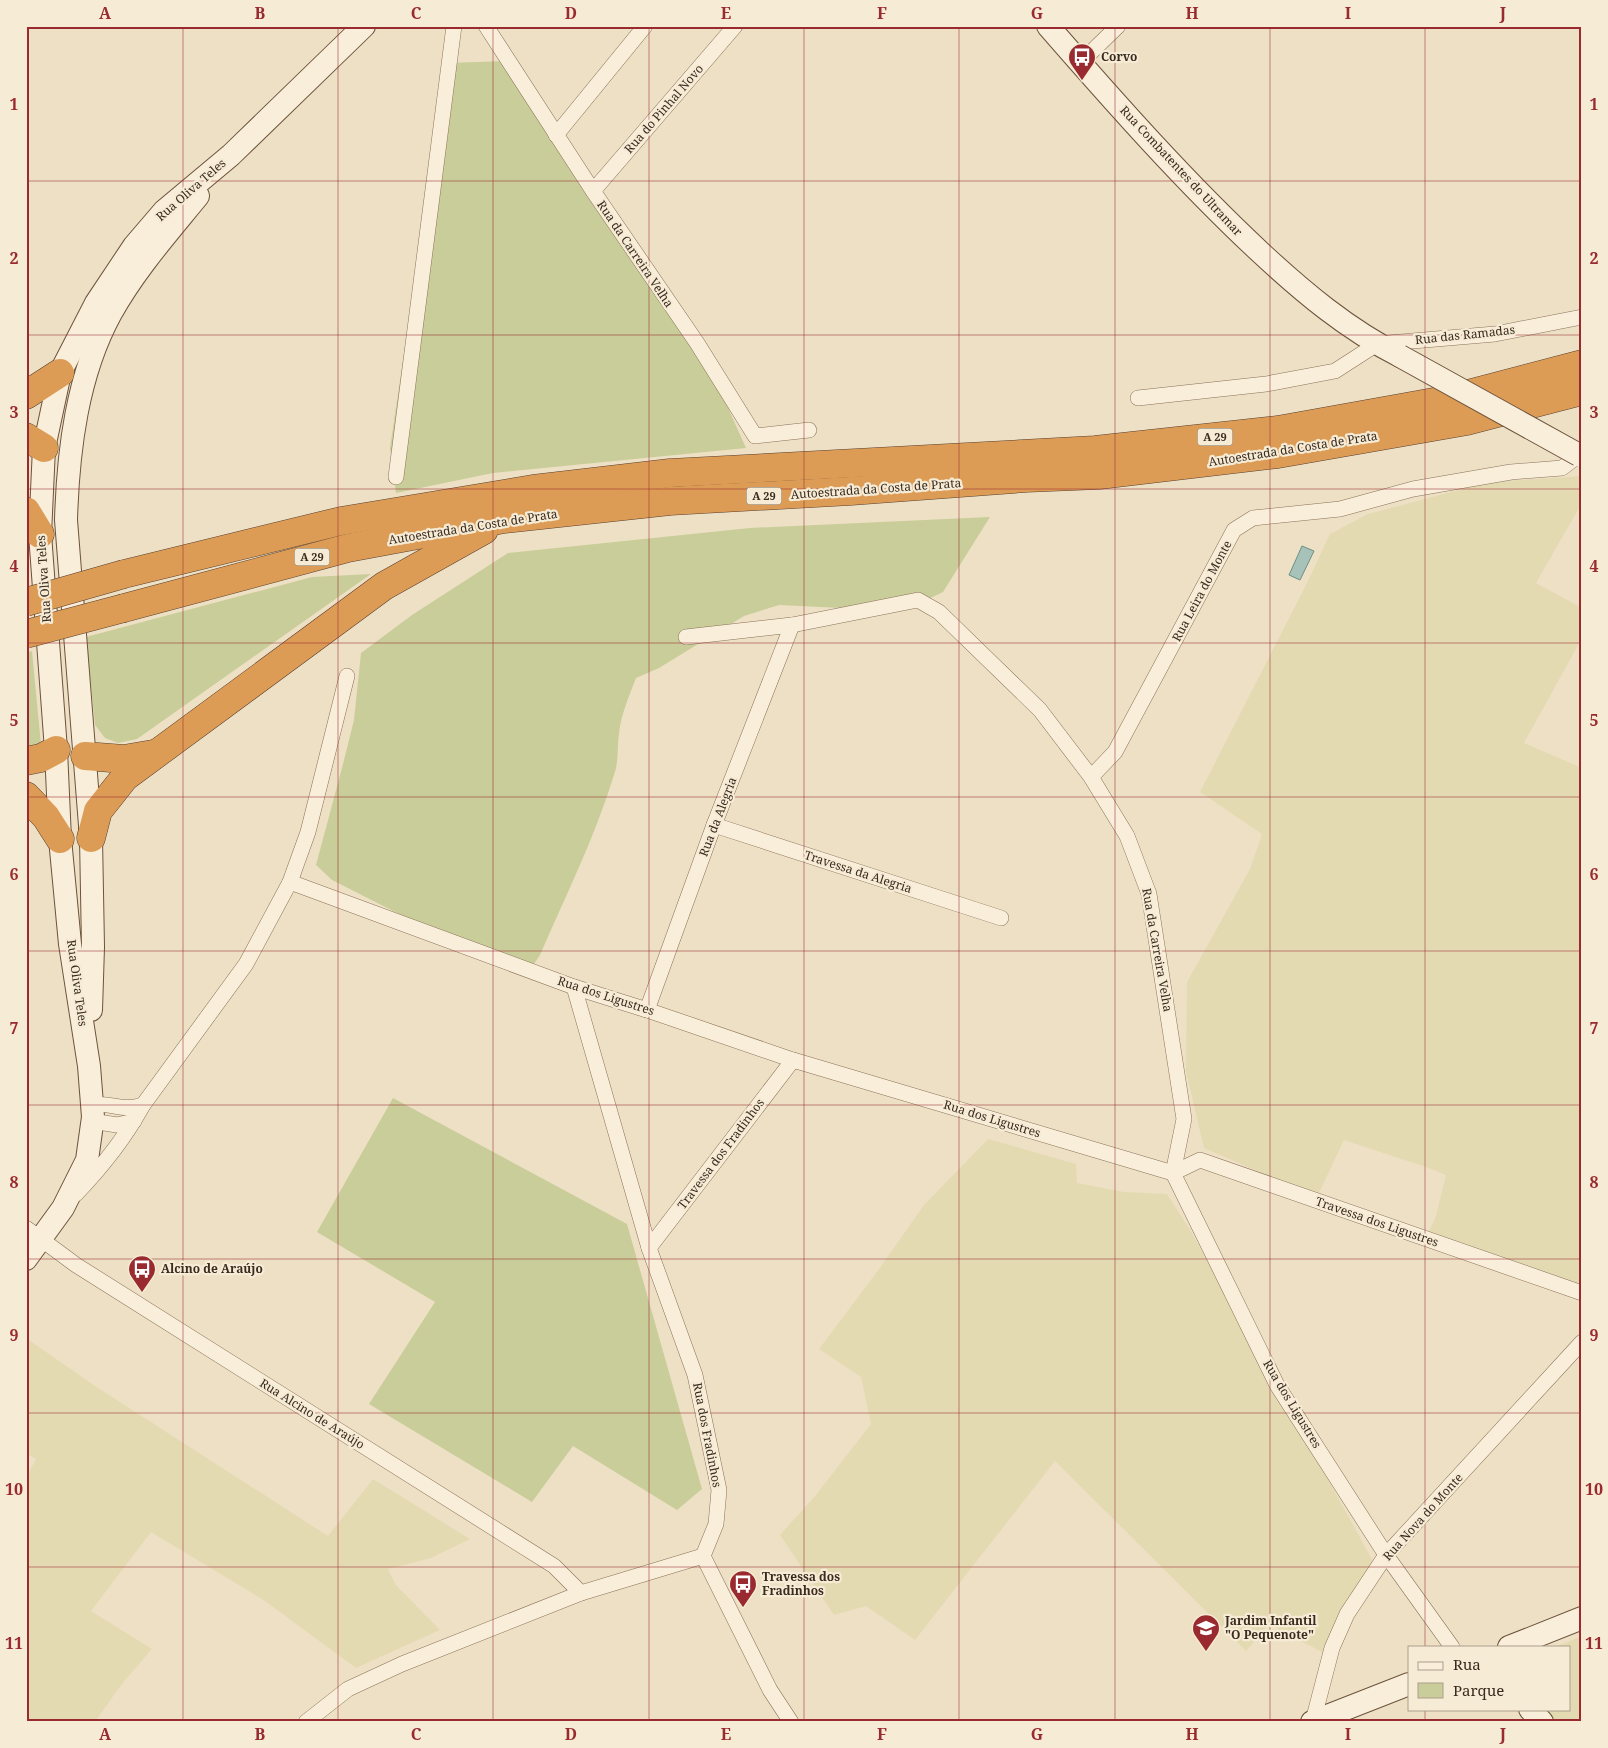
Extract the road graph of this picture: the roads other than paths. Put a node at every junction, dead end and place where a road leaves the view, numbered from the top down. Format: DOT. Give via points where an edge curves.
graph roads {
  1 [pos="454,26"];
  2 [pos="486,26"];
  3 [pos="645,26"];
  4 [pos="735,26"];
  5 [pos="1048,26"];
  6 [pos="1118,26"];
  7 [pos="355,29"];
  8 [pos="1080,63"];
  9 [pos="556,135"];
  10 [pos="231,155"];
  11 [pos="592,191"];
  12 [pos="1582,317"];
  13 [pos="1377,344"];
  14 [pos="1582,364"];
  15 [pos="60,373"];
  16 [pos="1582,391"];
  17 [pos="26,395"];
  18 [pos="1138,398"];
  19 [pos="74,425"];
  20 [pos="809,430"];
  21 [pos="32,446"];
  22 [pos="1581,455"];
  23 [pos="396,477"];
  24 [pos="67,480"];
  25 [pos="504,519"];
  26 [pos="33,522"];
  27 [pos="26,602"];
  28 [pos="792,625"];
  29 [pos="26,634"];
  30 [pos="686,637"];
  31 [pos="346,676"];
  32 [pos="69,748"];
  33 [pos="157,753"];
  34 [pos="26,761"];
  35 [pos="1091,777"];
  36 [pos="26,796"];
  37 [pos="714,825"];
  38 [pos="91,838"];
  39 [pos="60,839"];
  40 [pos="290,882"];
  41 [pos="1001,918"];
  42 [pos="574,987"];
  43 [pos="647,1010"];
  44 [pos="793,1060"];
  45 [pos="89,1066"];
  46 [pos="143,1105"];
  47 [pos="92,1113"];
  48 [pos="134,1121"];
  49 [pos="1173,1173"];
  50 [pos="63,1208"];
  51 [pos="34,1233"];
  52 [pos="649,1248"];
  53 [pos="26,1259"];
  54 [pos="1582,1293"];
  55 [pos="1582,1342"];
  56 [pos="1386,1555"];
  57 [pos="703,1556"];
  58 [pos="581,1593"];
  59 [pos="1582,1618"];
  60 [pos="1451,1646"];
  61 [pos="1512,1646"];
  62 [pos="1408,1684"];
  63 [pos="1531,1710"];
  64 [pos="306,1722"];
  65 [pos="791,1722"];
  66 [pos="1312,1722"];
  67 [pos="1542,1722"];
  1 -- 23 [label="street"];
  2 -- 9 [label="street, Rua da Carreira Velha"];
  3 -- 9 [label="street"];
  4 -- 11 [label="street, Rua do Pinhal Novo"];
  5 -- 8 [label="main road, Rua Combatentes do Ultramar"];
  6 -- 8 [label="street"];
  7 -- 10 [label="main road, Rua Oliva Teles"];
  8 -- 13 [label="main road, Rua Combatentes do Ultramar" via="1216,211 1319,304"];
  9 -- 11 [label="street, Rua da Carreira Velha"];
  10 -- 15 [label="main road, Rua Oliva Teles" via="164,211 134,246 96,303"];
  10 -- 19 [label="main road, Rua Oliva Teles" via="148,257 111,314 92,356"];
  11 -- 20 [label="street, Rua da Carreira Velha" via="697,343 755,436"];
  12 -- 13 [label="street, Rua das Ramadas" via="1495,334"];
  13 -- 18 [label="street" via="1335,371 1266,384"];
  13 -- 22 [label="main road, Rua Combatentes do Ultramar, bridge"];
  14 -- 27 [label="highway, Autoestrada da Costa de Prata / A 29, bridge" via="1445,400 1278,430 1095,450 670,473 533,489 341,521 124,574"];
  15 -- 17 [label="highway"];
  15 -- 21 [label="main road, Rua Oliva Teles"];
  16 -- 25 [label="highway, Autoestrada da Costa de Prata / A 29" via="1467,421 1269,455 1099,475 670,501"];
  19 -- 21 [label="main road"];
  19 -- 24 [label="main road, Rua Oliva Teles"];
  21 -- 24 [label="main road" via="53,456"];
  21 -- 26 [label="main road, Rua Oliva Teles"];
  22 -- 35 [label="street, Rua Leira do Monte" via="1562,468 1511,472 1413,489 1340,509 1253,518 1234,530 1115,752"];
  24 -- 32 [label="main road, Rua Oliva Teles" via="66,520 80,698"];
  25 -- 29 [label="highway, Autoestrada da Costa de Prata / A 29, bridge" via="348,548"];
  25 -- 33 [label="highway" via="384,586"];
  26 -- 32 [label="main road, Rua Oliva Teles" via="53,703"];
  28 -- 30 [label="street"];
  28 -- 35 [label="street, Rua da Carreira Velha" via="918,600 940,612 1040,710"];
  28 -- 37 [label="street, Rua da Alegria"];
  31 -- 40 [label="street, Rua Oliva Teles" via="308,832"];
  32 -- 33 [label="highway" via="124,759"];
  32 -- 34 [label="highway"];
  32 -- 38 [label="main road, Rua Oliva Teles"];
  32 -- 39 [label="main road, Rua Oliva Teles"];
  33 -- 38 [label="highway" via="125,777 108,797 98,811"];
  35 -- 49 [label="street, Rua da Carreira Velha" via="1127,836 1150,894 1184,1119"];
  36 -- 39 [label="highway" via="46,817"];
  37 -- 41 [label="street, Travessa da Alegria"];
  37 -- 43 [label="street, Rua da Alegria"];
  38 -- 45 [label="main road, Rua Oliva Teles" via="93,947"];
  39 -- 45 [label="main road, Rua Oliva Teles" via="70,944"];
  40 -- 42 [label="street, Rua dos Ligustres"];
  40 -- 46 [label="street, Rua Oliva Teles" via="246,964"];
  42 -- 43 [label="street, Rua dos Ligustres"];
  42 -- 52 [label="street, Rua dos Fradinhos"];
  43 -- 44 [label="street, Rua dos Ligustres"];
  44 -- 49 [label="street, Rua dos Ligustres"];
  44 -- 52 [label="street, Travessa dos Fradinhos"];
  45 -- 47 [label="main road, Rua Oliva Teles"];
  46 -- 47 [label="street" via="131,1109 104,1104"];
  46 -- 48 [label="street, Rua Oliva Teles"];
  47 -- 48 [label="street" via="116,1125"];
  47 -- 50 [label="main road, Rua Oliva Teles" via="86,1160"];
  48 -- 50 [label="street, Rua Oliva Teles" via="98,1170"];
  49 -- 54 [label="street, Travessa dos Ligustres" via="1200,1160"];
  49 -- 56 [label="street, Rua dos Ligustres" via="1277,1385"];
  50 -- 51 [label="main road, Rua Oliva Teles"];
  51 -- 53 [label="main road, Rua Oliva Teles"];
  51 -- 58 [label="street, Rua Alcino de Araújo" via="76,1266 554,1566"];
  52 -- 57 [label="street, Rua dos Fradinhos" via="695,1375 719,1490 716,1524"];
  55 -- 56 [label="street, Rua Nova do Monte"];
  56 -- 60 [label="street, Rua dos Ligustres"];
  56 -- 66 [label="street, Rua Nova do Monte" via="1348,1614 1332,1648"];
  57 -- 58 [label="street"];
  57 -- 65 [label="street" via="770,1690"];
  58 -- 64 [label="street" via="402,1664 348,1689"];
  59 -- 61 [label="main road"];
  62 -- 66 [label="main road"];
  63 -- 67 [label="main road"];
}
